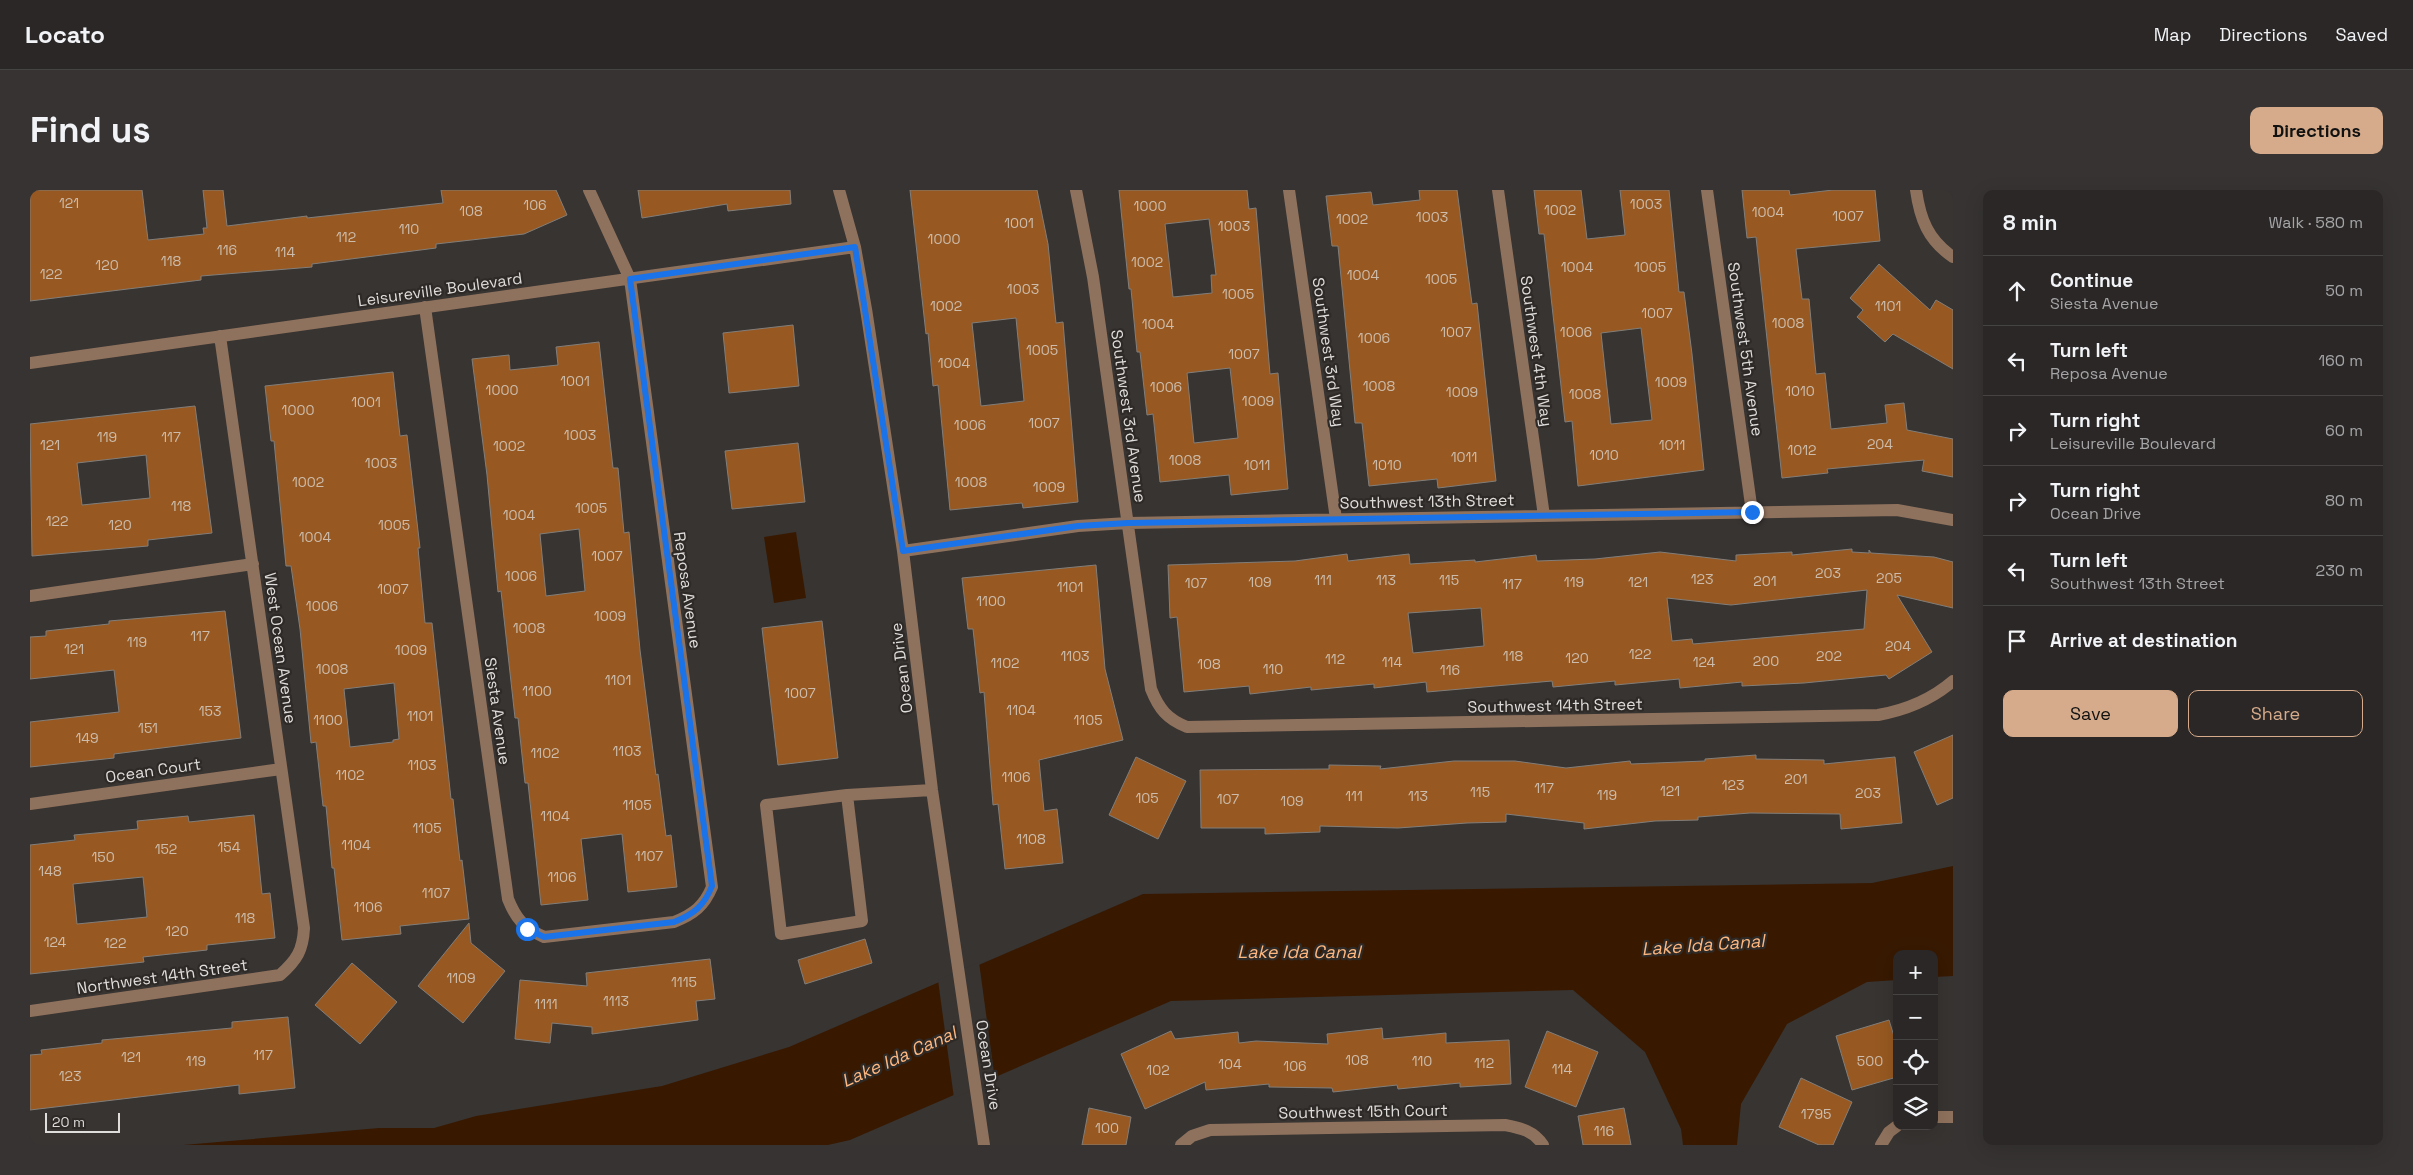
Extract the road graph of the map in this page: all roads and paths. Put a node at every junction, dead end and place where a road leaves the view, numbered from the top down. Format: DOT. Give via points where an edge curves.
graph roads {
  1 [pos="589,190"];
  2 [pos="839,190"];
  3 [pos="1076,190"];
  4 [pos="1289,190"];
  5 [pos="1498,190"];
  6 [pos="1707,190"];
  7 [pos="1916,190"];
  8 [pos="855,247"];
  9 [pos="1953,257"];
  10 [pos="630,279"];
  11 [pos="425,307"];
  12 [pos="220,336"];
  13 [pos="30,363"];
  14 [pos="1752,512"];
  15 [pos="1544,516"];
  16 [pos="1336,519"];
  17 [pos="1953,520"];
  18 [pos="1128,523"];
  19 [pos="903,551"];
  20 [pos="252,564"];
  21 [pos="30,596"];
  22 [pos="1953,682"];
  23 [pos="1158,706"];
  24 [pos="281,769"];
  25 [pos="932,790"];
  26 [pos="847,795"];
  27 [pos="30,804"];
  28 [pos="705,903"];
  29 [pos="294,963"];
  30 [pos="30,1011"];
  31 [pos="1938,1117"];
  32 [pos="1953,1117"];
  33 [pos="1893,1129"];
  34 [pos="984,1145"];
  35 [pos="1182,1145"];
  36 [pos="1543,1145"];
  37 [pos="1881,1145"];
  1 -- 10 [label="street, Reposa Avenue"];
  2 -- 8 [label="street, Ocean Drive"];
  3 -- 18 [label="street, Southwest 3rd Avenue" via="1093,277"];
  4 -- 16 [label="street, Southwest 3rd Way"];
  5 -- 15 [label="street, Southwest 4th Way"];
  6 -- 14 [label="street, Southwest 5th Avenue"];
  7 -- 9 [label="street" via="1925,228 1935,242"];
  8 -- 10 [label="street, Leisureville Boulevard"];
  8 -- 19 [label="street, Ocean Drive"];
  10 -- 11 [label="street, Leisureville Boulevard"];
  10 -- 28 [label="street, Reposa Avenue" via="712,886"];
  11 -- 12 [label="street, Leisureville Boulevard"];
  11 -- 28 [label="street, Siesta Avenue" via="508,899 514,916 527,929 544,937 674,922 692,916"];
  12 -- 13 [label="street, Leisureville Boulevard"];
  12 -- 20 [label="street, West Ocean Avenue"];
  14 -- 15 [label="street, Southwest 13th Street"];
  14 -- 17 [label="street, Southwest 13th Street" via="1897,510"];
  15 -- 16 [label="street, Southwest 13th Street"];
  16 -- 18 [label="street, Southwest 13th Street"];
  18 -- 19 [label="street, Southwest 13th Street" via="1078,526"];
  18 -- 23 [label="street, Southwest 3rd Avenue" via="1151,689"];
  19 -- 25 [label="street, Ocean Drive"];
  20 -- 21 [label="street"];
  20 -- 24 [label="street, West Ocean Avenue"];
  22 -- 23 [label="street, Southwest 14th Street" via="1914,706 1878,715 1187,727 1170,720"];
  24 -- 27 [label="street, Ocean Court"];
  24 -- 29 [label="street, West Ocean Avenue" via="304,928 303,946"];
  25 -- 26 [label="street"];
  25 -- 34 [label="street, Ocean Drive"];
  26 -- 26 [label="street" via="766,805 781,934 862,921"];
  29 -- 30 [label="street, Northwest 14th Street" via="280,975"];
  31 -- 32 [label="street"];
  33 -- 37 [label="street"];
  35 -- 36 [label="street, Southwest 15th Court" via="1192,1136 1210,1130 1506,1125 1524,1128"];
}
